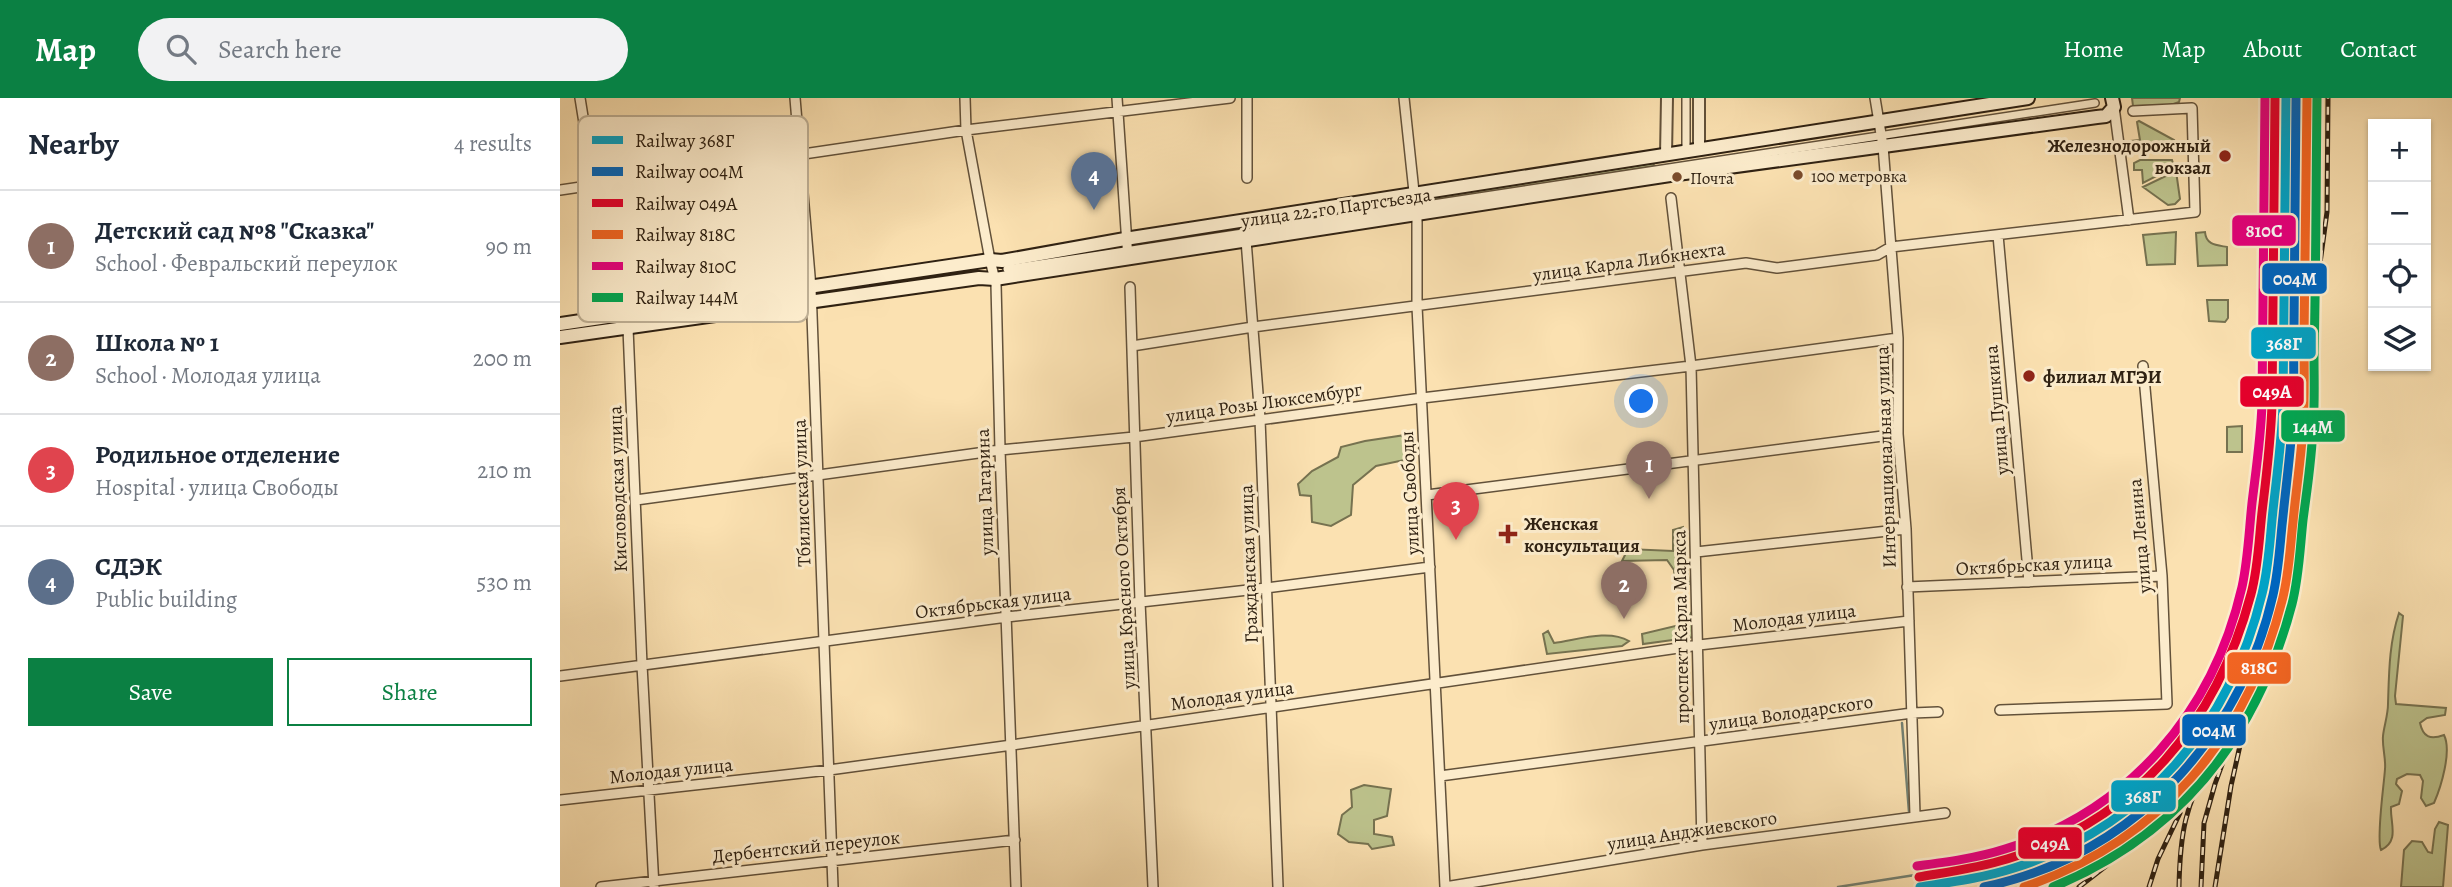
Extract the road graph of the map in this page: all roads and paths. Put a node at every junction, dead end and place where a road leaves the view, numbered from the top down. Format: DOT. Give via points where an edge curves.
graph roads {
  1 [pos="580,98"];
  2 [pos="795,98"];
  3 [pos="965,98"];
  4 [pos="1117,98"];
  5 [pos="1230,98"];
  6 [pos="1247,98"];
  7 [pos="1404,98"];
  8 [pos="1667,98"];
  9 [pos="1686,98"];
  10 [pos="1699,98"];
  11 [pos="1875,98"];
  12 [pos="2028,98"];
  13 [pos="2095,103"];
  14 [pos="2114,103"];
  15 [pos="2133,111"];
  16 [pos="1118,112"];
  17 [pos="582,116"];
  18 [pos="797,116"];
  19 [pos="967,130"];
  20 [pos="1881,135"];
  21 [pos="1693,151"];
  22 [pos="808,152"];
  23 [pos="1666,155"];
  24 [pos="1247,178"];
  25 [pos="578,187"];
  26 [pos="560,190"];
  27 [pos="1671,198"];
  28 [pos="1415,205"];
  29 [pos="2129,220"];
  30 [pos="1998,235"];
  31 [pos="1246,240"];
  32 [pos="1891,247"];
  33 [pos="1127,249"];
  34 [pos="808,256"];
  35 [pos="989,260"];
  36 [pos="1007,269"];
  37 [pos="1679,273"];
  38 [pos="995,279"];
  39 [pos="1130,287"];
  40 [pos="808,294"];
  41 [pos="811,294"];
  42 [pos="808,295"];
  43 [pos="1417,306"];
  44 [pos="578,321"];
  45 [pos="621,322"];
  46 [pos="660,322"];
  47 [pos="560,324"];
  48 [pos="1253,327"];
  49 [pos="628,328"];
  50 [pos="560,337"];
  51 [pos="1898,338"];
  52 [pos="1132,346"];
  53 [pos="1691,366"];
  54 [pos="2143,366"];
  55 [pos="1422,398"];
  56 [pos="1261,419"];
  57 [pos="1898,434"];
  58 [pos="1134,438"];
  59 [pos="1000,450"];
  60 [pos="1694,459"];
  61 [pos="819,474"];
  62 [pos="1427,495"];
  63 [pos="636,500"];
  64 [pos="1906,529"];
  65 [pos="1696,552"];
  66 [pos="1430,567"];
  67 [pos="2162,576"];
  68 [pos="2029,582"];
  69 [pos="1907,587"];
  70 [pos="1266,589"];
  71 [pos="1140,602"];
  72 [pos="1007,617"];
  73 [pos="1909,621"];
  74 [pos="824,643"];
  75 [pos="1699,645"];
  76 [pos="642,665"];
  77 [pos="560,676"];
  78 [pos="1436,682"];
  79 [pos="1270,707"];
  80 [pos="2000,710"];
  81 [pos="1938,712"];
  82 [pos="1912,713"];
  83 [pos="1147,724"];
  84 [pos="1700,743"];
  85 [pos="1012,745"];
  86 [pos="829,770"];
  87 [pos="1440,776"];
  88 [pos="648,790"];
  89 [pos="560,800"];
  90 [pos="1945,813"];
  91 [pos="1915,815"];
  92 [pos="1015,840"];
  93 [pos="1702,845"];
  94 [pos="832,861"];
  95 [pos="654,884"];
  96 [pos="601,887"];
  97 [pos="833,887"];
  98 [pos="1016,887"];
  99 [pos="1153,887"];
  100 [pos="1278,887"];
  101 [pos="1445,887"];
  1 -- 17 [label="street"];
  2 -- 18 [label="street, Тбилисская улица"];
  3 -- 19 [label="street, улица Гагарина"];
  4 -- 16 [label="street"];
  5 -- 16 [label="street"];
  6 -- 24 [label="street"];
  7 -- 28 [label="street, улица Свободы"];
  8 -- 23 [label="street"];
  9 -- 21 [label="street"];
  10 -- 21 [label="street"];
  11 -- 20 [label="street, Интернациональная улица"];
  12 -- 20 [label="main road, улица 22-го Партсъезда"];
  13 -- 20 [label="street"];
  14 -- 20 [label="main road, улица 22-го Партсъезда" via="2106,116"];
  14 -- 29 [label="street"];
  15 -- 29 [label="street, улица Карла Либкнехта" via="2192,108 2195,212"];
  16 -- 19 [label="street"];
  16 -- 33 [label="street"];
  19 -- 22 [label="street"];
  19 -- 35 [label="street, улица Гагарина"];
  20 -- 21 [label="main road, улица 22-го Партсъезда"];
  20 -- 28 [label="main road, улица 22-го Партсъезда" via="1670,175"];
  20 -- 32 [label="street, Интернациональная улица"];
  21 -- 23 [label="main road, улица 22-го Партсъезда"];
  23 -- 28 [label="main road, улица 22-го Партсъезда"];
  25 -- 26 [label="street"];
  27 -- 37 [label="street, проспект Карла Маркса"];
  28 -- 31 [label="main road, улица 22-го Партсъезда"];
  28 -- 33 [label="main road, улица 22-го Партсъезда"];
  28 -- 43 [label="street, улица Свободы"];
  29 -- 30 [label="street, улица Карла Либкнехта"];
  30 -- 32 [label="street, улица Карла Либкнехта"];
  30 -- 68 [label="street, улица Пушкина"];
  31 -- 33 [label="main road, улица 22-го Партсъезда"];
  31 -- 48 [label="street, Гражданская улица"];
  32 -- 37 [label="street, улица Карла Либкнехта" via="1877,255 1777,268 1746,263"];
  32 -- 51 [label="street, Интернациональная улица"];
  33 -- 35 [label="main road, улица 22-го Партсъезда"];
  33 -- 36 [label="street"];
  33 -- 38 [label="main road, улица 22-го Партсъезда"];
  34 -- 41 [label="street, Тбилисская улица"];
  35 -- 38 [label="street, улица Гагарина"];
  35 -- 41 [label="main road, улица 22-го Партсъезда"];
  37 -- 43 [label="street, улица Карла Либкнехта"];
  37 -- 53 [label="street, проспект Карла Маркса"];
  38 -- 41 [label="main road, улица 22-го Партсъезда"];
  38 -- 59 [label="street, улица Гагарина"];
  39 -- 52 [label="street, улица Красного Октября"];
  40 -- 41 [label="main road, улица 22-го Партсъезда"];
  41 -- 42 [label="main road, улица 22-го Партсъезда"];
  41 -- 61 [label="street, Тбилисская улица"];
  43 -- 48 [label="street, улица Карла Либкнехта"];
  43 -- 55 [label="street, улица Свободы"];
  44 -- 47 [label="main road, улица 22-го Партсъезда"];
  45 -- 49 [label="street"];
  46 -- 49 [label="main road, улица 22-го Партсъезда"];
  48 -- 52 [label="street, улица Карла Либкнехта"];
  48 -- 56 [label="street, Гражданская улица"];
  49 -- 50 [label="main road, улица 22-го Партсъезда"];
  49 -- 63 [label="street, Кисловодская улица"];
  51 -- 53 [label="street, улица Розы Люксембург"];
  51 -- 57 [label="street, Интернациональная улица"];
  52 -- 58 [label="street, улица Красного Октября"];
  53 -- 55 [label="street, улица Розы Люксембург"];
  53 -- 60 [label="street, проспект Карла Маркса"];
  54 -- 67 [label="street, улица Ленина"];
  55 -- 56 [label="street, улица Розы Люксембург"];
  55 -- 62 [label="street, улица Свободы"];
  56 -- 58 [label="street, улица Розы Люксембург"];
  56 -- 70 [label="street, Гражданская улица"];
  57 -- 60 [label="street"];
  57 -- 64 [label="street, Интернациональная улица"];
  58 -- 59 [label="street, улица Розы Люксембург"];
  58 -- 71 [label="street, улица Красного Октября"];
  59 -- 61 [label="street, улица Розы Люксембург"];
  59 -- 72 [label="street, улица Гагарина"];
  60 -- 62 [label="street"];
  60 -- 65 [label="street, проспект Карла Маркса"];
  61 -- 63 [label="street, улица Розы Люксембург"];
  61 -- 74 [label="street, Тбилисская улица"];
  62 -- 66 [label="street, улица Свободы"];
  63 -- 76 [label="street, Кисловодская улица"];
  64 -- 65 [label="street"];
  64 -- 69 [label="street, Интернациональная улица"];
  65 -- 75 [label="street, проспект Карла Маркса"];
  66 -- 70 [label="street, Октябрьская улица"];
  66 -- 78 [label="street, улица Свободы"];
  67 -- 68 [label="street, Октябрьская улица"];
  67 -- 80 [label="street, улица Ленина" via="2167,704"];
  68 -- 69 [label="street, Октябрьская улица"];
  69 -- 73 [label="street, Интернациональная улица"];
  70 -- 71 [label="street, Октябрьская улица"];
  70 -- 79 [label="street, Гражданская улица"];
  71 -- 72 [label="street, Октябрьская улица"];
  71 -- 83 [label="street, улица Красного Октября"];
  72 -- 74 [label="street, Октябрьская улица"];
  72 -- 85 [label="street, улица Гагарина"];
  73 -- 75 [label="street, Молодая улица"];
  73 -- 82 [label="street, Интернациональная улица"];
  74 -- 76 [label="street, Октябрьская улица"];
  74 -- 86 [label="street, Тбилисская улица"];
  75 -- 78 [label="street, Молодая улица"];
  75 -- 84 [label="street, проспект Карла Маркса"];
  76 -- 77 [label="street, Октябрьская улица"];
  76 -- 88 [label="street, Кисловодская улица"];
  78 -- 79 [label="street, Молодая улица"];
  78 -- 87 [label="street, улица Свободы"];
  79 -- 83 [label="street, Молодая улица"];
  79 -- 100 [label="street, Гражданская улица"];
  81 -- 82 [label="street, улица Володарского"];
  82 -- 84 [label="street, улица Володарского"];
  82 -- 91 [label="street, Интернациональная улица"];
  83 -- 85 [label="street, Молодая улица"];
  83 -- 99 [label="street, улица Красного Октября"];
  84 -- 87 [label="street, улица Володарского"];
  84 -- 93 [label="street, проспект Карла Маркса"];
  85 -- 86 [label="street, Молодая улица"];
  85 -- 92 [label="street, улица Гагарина"];
  86 -- 88 [label="street, Молодая улица"];
  86 -- 94 [label="street, Тбилисская улица"];
  87 -- 101 [label="street, улица Свободы"];
  88 -- 89 [label="street, Молодая улица"];
  88 -- 95 [label="street, Кисловодская улица"];
  90 -- 91 [label="street, улица Анджиевского"];
  91 -- 93 [label="street, улица Анджиевского"];
  92 -- 94 [label="street, Дербентский переулок"];
  92 -- 98 [label="street, улица Гагарина"];
  93 -- 101 [label="street, улица Анджиевского"];
  94 -- 95 [label="street, Дербентский переулок"];
  94 -- 97 [label="street, Тбилисская улица"];
  95 -- 96 [label="street, Дербентский переулок"];
}
